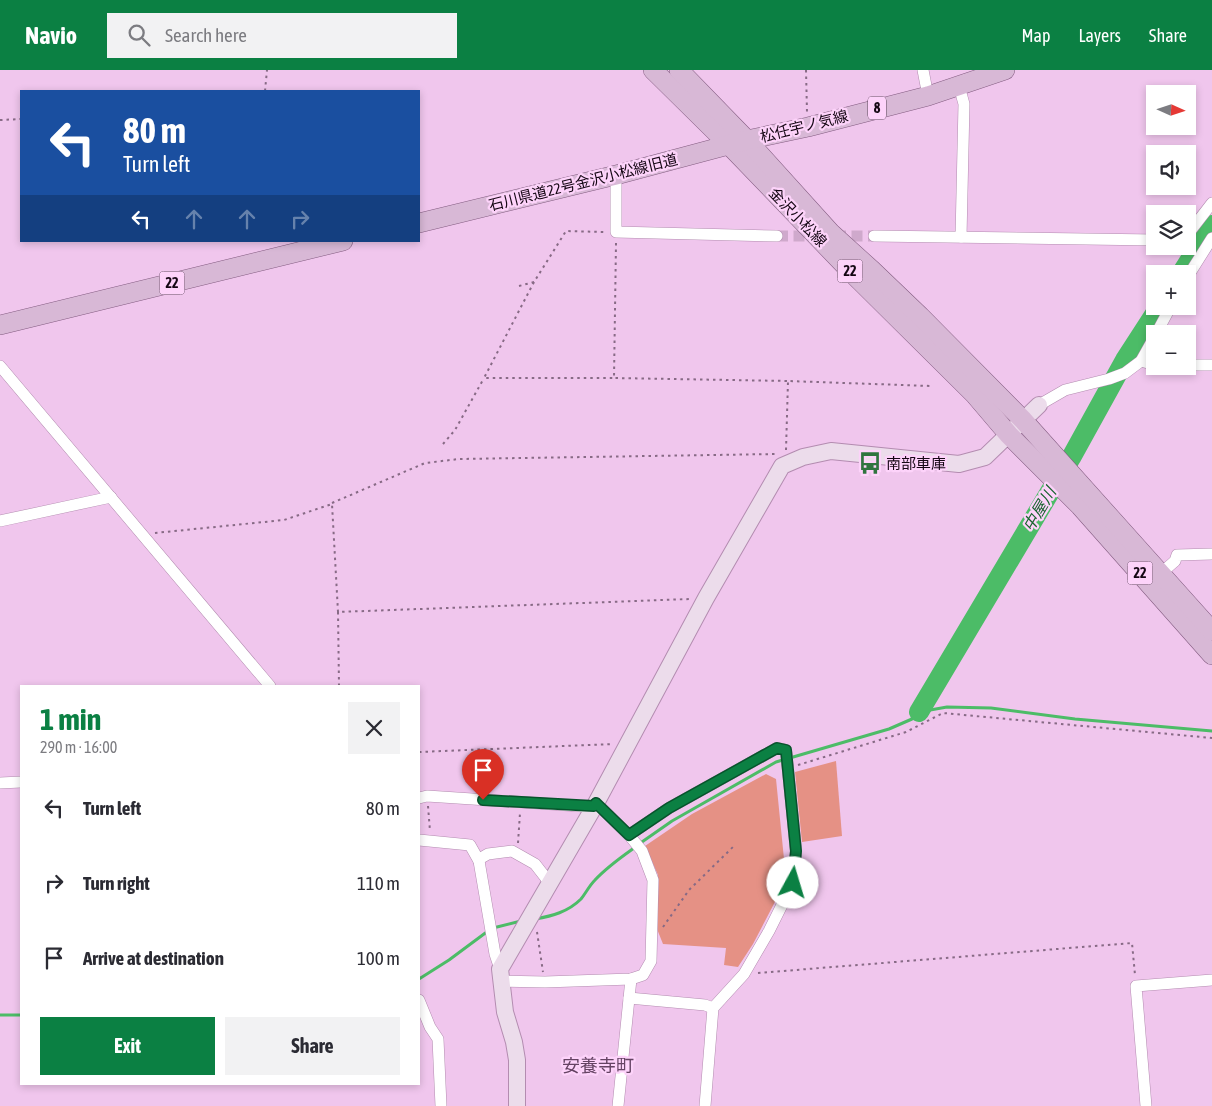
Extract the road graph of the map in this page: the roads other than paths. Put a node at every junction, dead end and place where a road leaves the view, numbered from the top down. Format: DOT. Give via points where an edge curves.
graph roads {
  1 [pos="653,70"];
  2 [pos="679,70"];
  3 [pos="924,70"];
  4 [pos="1005,70"];
  5 [pos="986,73"];
  6 [pos="959,86"];
  7 [pos="928,96"];
  8 [pos="747,140"];
  9 [pos="729,145"];
  10 [pos="616,175"];
  11 [pos="1212,203"];
  12 [pos="420,223"];
  13 [pos="1196,224"];
  14 [pos="777,236"];
  15 [pos="874,236"];
  16 [pos="962,237"];
  17 [pos="1212,238"];
  18 [pos="1146,240"];
  19 [pos="339,242"];
  20 [pos="1195,265"];
  21 [pos="0,324"];
  22 [pos="1146,352"];
  23 [pos="1141,361"];
  24 [pos="1146,362"];
  25 [pos="1212,364"];
  26 [pos="1196,365"];
  27 [pos="0,366"];
  28 [pos="1039,404"];
  29 [pos="1023,420"];
  30 [pos="1009,435"];
  31 [pos="1053,467"];
  32 [pos="1070,485"];
  33 [pos="111,497"];
  34 [pos="0,521"];
  35 [pos="1212,554"];
  36 [pos="1160,574"];
  37 [pos="1212,630"];
  38 [pos="1212,655"];
  39 [pos="269,685"];
  40 [pos="20,782"];
  41 [pos="0,783"];
  42 [pos="423,797"];
  43 [pos="594,805"];
  44 [pos="631,838"];
  45 [pos="425,841"];
  46 [pos="479,861"];
  47 [pos="550,882"];
  48 [pos="501,975"];
  49 [pos="631,979"];
  50 [pos="1212,980"];
  51 [pos="629,998"];
  52 [pos="420,1003"];
  53 [pos="713,1008"];
  54 [pos="441,1106"];
  55 [pos="517,1106"];
  56 [pos="618,1106"];
  57 [pos="705,1106"];
  58 [pos="1146,1106"];
  1 -- 9 [label="main road, 金沢小松線 / 22"];
  2 -- 8 [label="main road, 金沢小松線 / 22"];
  3 -- 7 [label="street"];
  4 -- 5 [label="main road, 松任宇ノ気線 / 8"];
  5 -- 6 [label="main road, 松任宇ノ気線 / 8"];
  6 -- 7 [label="main road, 松任宇ノ気線 / 8"];
  6 -- 16 [label="street" via="964,104"];
  7 -- 8 [label="main road, 松任宇ノ気線 / 8"];
  8 -- 9 [label="main road, 石川県道22号金沢小松線旧道"];
  8 -- 29 [label="main road, 金沢小松線 / 22" via="831,233 874,271"];
  9 -- 10 [label="main road, 石川県道22号金沢小松線旧道"];
  9 -- 30 [label="main road, 金沢小松線 / 22" via="975,396"];
  10 -- 12 [label="main road, 石川県道22号金沢小松線旧道"];
  10 -- 14 [label="street" via="616,232"];
  11 -- 13 [label="street"];
  15 -- 16 [label="street"];
  16 -- 18 [label="street"];
  17 -- 20 [label="street"];
  19 -- 21 [label="main road, 22"];
  22 -- 23 [label="street"];
  23 -- 24 [label="street"];
  23 -- 28 [label="street" via="1125,373 1065,390"];
  25 -- 26 [label="street"];
  27 -- 33 [label="street"];
  28 -- 29 [label="street"];
  29 -- 30 [label="street"];
  29 -- 31 [label="main road, 金沢小松線 / 22"];
  30 -- 31 [label="main road, 金沢小松線 / 22"];
  30 -- 43 [label="street" via="985,457 959,464 831,451 782,466"];
  31 -- 32 [label="main road, 22"];
  32 -- 36 [label="main road, 22"];
  32 -- 38 [label="main road, 22"];
  33 -- 34 [label="street"];
  33 -- 39 [label="street"];
  35 -- 36 [label="street" via="1177,555 1175,561"];
  36 -- 37 [label="main road, 22"];
  40 -- 41 [label="street"];
  42 -- 43 [label="street"];
  43 -- 44 [label="street"];
  43 -- 47 [label="street"];
  44 -- 49 [label="street" via="642,850 653,880 651,961 643,975"];
  44 -- 53 [label="street" via="669,808 777,748 786,750 796,851 793,883 744,974"];
  45 -- 46 [label="street" via="470,845"];
  46 -- 47 [label="street" via="494,853 507,851 518,854 535,864"];
  46 -- 48 [label="street"];
  47 -- 48 [label="street" via="526,922"];
  48 -- 49 [label="street" via="545,982"];
  48 -- 55 [label="street" via="504,1012 517,1060"];
  49 -- 51 [label="street"];
  50 -- 58 [label="street" via="1136,986"];
  51 -- 53 [label="street"];
  51 -- 56 [label="street"];
  52 -- 54 [label="street" via="438,1039"];
  53 -- 57 [label="street"];
}
